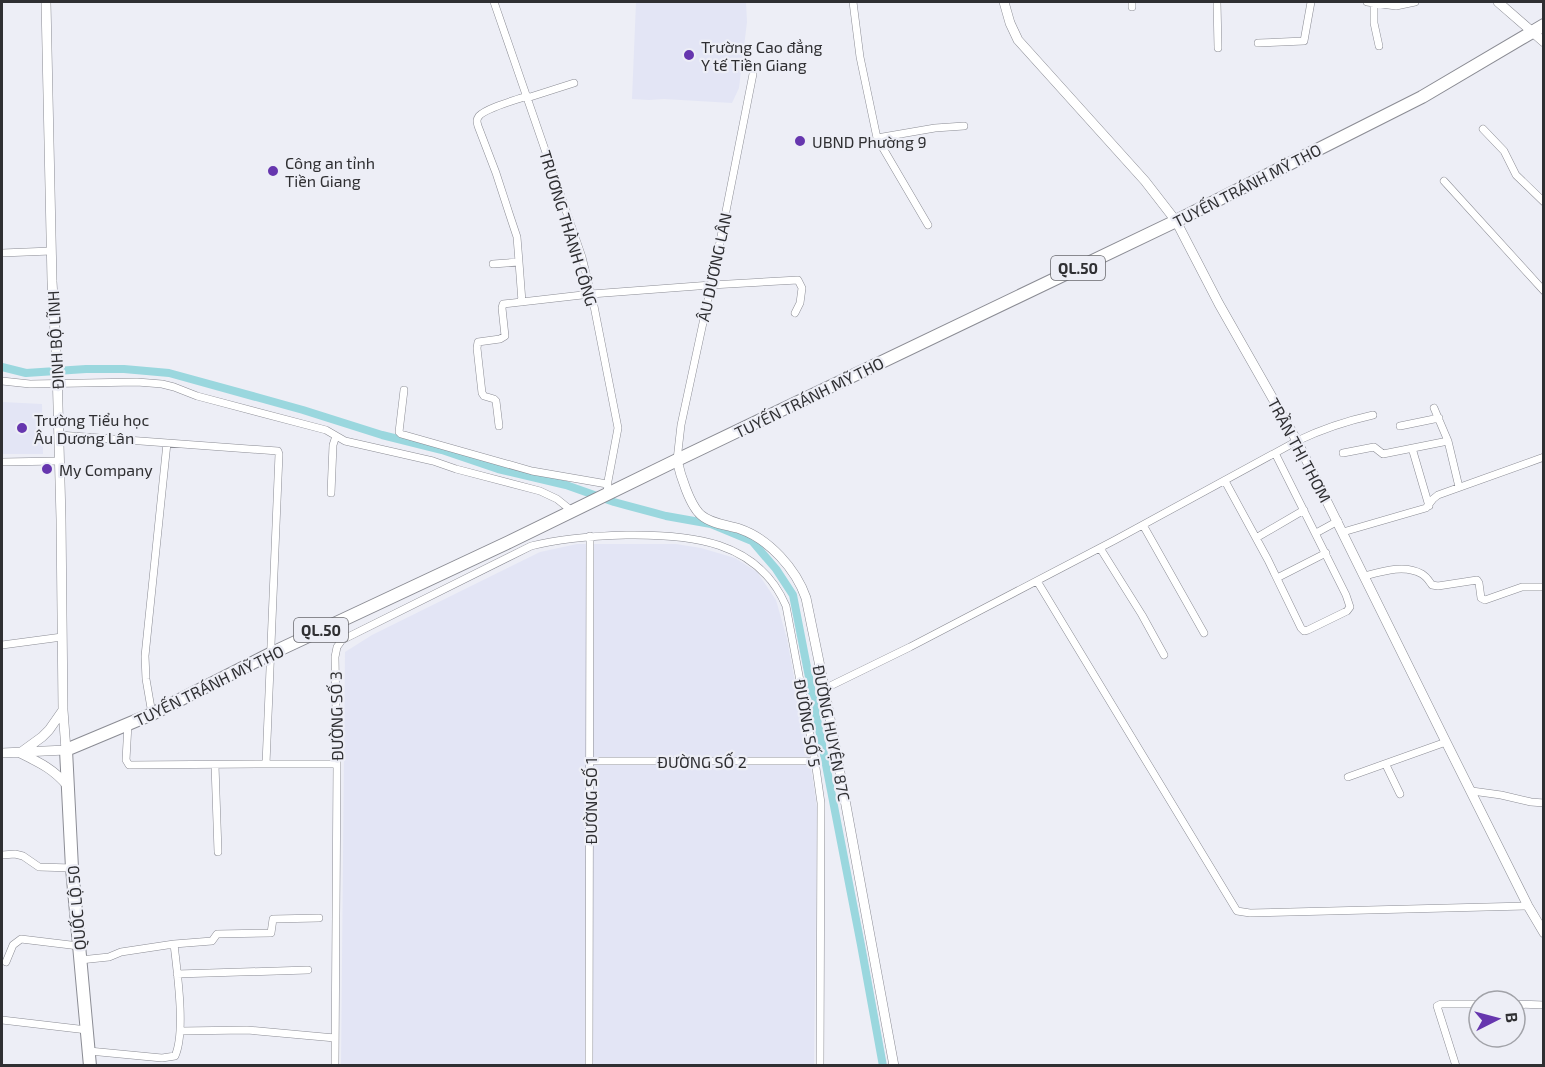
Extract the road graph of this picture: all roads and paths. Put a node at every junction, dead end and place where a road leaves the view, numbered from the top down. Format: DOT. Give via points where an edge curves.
graph roads {
  1 [pos="46,2"];
  2 [pos="494,2"];
  3 [pos="853,2"];
  4 [pos="1004,2"];
  5 [pos="1217,2"];
  6 [pos="1311,2"];
  7 [pos="1371,2"];
  8 [pos="1415,2"];
  9 [pos="1498,2"];
  10 [pos="1538,29"];
  11 [pos="1544,42"];
  12 [pos="1258,44"];
  13 [pos="1379,46"];
  14 [pos="1218,48"];
  15 [pos="753,74"];
  16 [pos="574,84"];
  17 [pos="527,97"];
  18 [pos="964,126"];
  19 [pos="1483,129"];
  20 [pos="877,138"];
  21 [pos="1444,181"];
  22 [pos="1544,202"];
  23 [pos="1176,221"];
  24 [pos="928,225"];
  25 [pos="51,251"];
  26 [pos="2,253"];
  27 [pos="519,262"];
  28 [pos="493,264"];
  29 [pos="711,285"];
  30 [pos="1544,291"];
  31 [pos="591,294"];
  32 [pos="522,302"];
  33 [pos="795,313"];
  34 [pos="2,381"];
  35 [pos="58,382"];
  36 [pos="404,390"];
  37 [pos="1434,408"];
  38 [pos="1373,415"];
  39 [pos="1439,418"];
  40 [pos="499,426"];
  41 [pos="1400,426"];
  42 [pos="59,435"];
  43 [pos="336,436"];
  44 [pos="1448,441"];
  45 [pos="166,442"];
  46 [pos="1295,442"];
  47 [pos="1412,448"];
  48 [pos="1275,453"];
  49 [pos="1342,453"];
  50 [pos="1544,457"];
  51 [pos="59,460"];
  52 [pos="676,460"];
  53 [pos="2,462"];
  54 [pos="1225,481"];
  55 [pos="1459,487"];
  56 [pos="606,492"];
  57 [pos="331,493"];
  58 [pos="1429,506"];
  59 [pos="574,510"];
  60 [pos="1304,510"];
  61 [pos="1336,522"];
  62 [pos="1143,525"];
  63 [pos="1318,532"];
  64 [pos="1343,532"];
  65 [pos="590,536"];
  66 [pos="1256,538"];
  67 [pos="512,548"];
  68 [pos="1100,548"];
  69 [pos="1326,553"];
  70 [pos="1365,576"];
  71 [pos="1277,578"];
  72 [pos="1037,581"];
  73 [pos="1544,587"];
  74 [pos="372,606"];
  75 [pos="379,621"];
  76 [pos="1204,633"];
  77 [pos="62,637"];
  78 [pos="2,645"];
  79 [pos="270,654"];
  80 [pos="1164,655"];
  81 [pos="825,689"];
  82 [pos="63,710"];
  83 [pos="152,714"];
  84 [pos="128,724"];
  85 [pos="1446,742"];
  86 [pos="66,750"];
  87 [pos="2,753"];
  88 [pos="20,753"];
  89 [pos="590,761"];
  90 [pos="815,761"];
  91 [pos="266,764"];
  92 [pos="337,764"];
  93 [pos="215,765"];
  94 [pos="1386,765"];
  95 [pos="1348,777"];
  96 [pos="67,785"];
  97 [pos="1472,791"];
  98 [pos="1400,794"];
  99 [pos="1544,803"];
  100 [pos="218,852"];
  101 [pos="2,855"];
  102 [pos="72,868"];
  103 [pos="1528,906"];
  104 [pos="319,918"];
  105 [pos="1544,933"];
  106 [pos="174,944"];
  107 [pos="79,946"];
  108 [pos="80,960"];
  109 [pos="6,962"];
  110 [pos="308,970"];
  111 [pos="177,974"];
  112 [pos="1467,1004"];
  113 [pos="1527,1004"];
  114 [pos="1544,1005"];
  115 [pos="2,1020"];
  116 [pos="87,1030"];
  117 [pos="180,1031"];
  118 [pos="335,1038"];
  119 [pos="89,1051"];
  120 [pos="90,1065"];
  121 [pos="336,1065"];
  122 [pos="589,1065"];
  123 [pos="820,1065"];
  124 [pos="894,1065"];
  125 [pos="1456,1065"];
  1 -- 25 [label="street, ĐINH BỘ LĨNH"];
  2 -- 17 [label="street, TRƯƠNG THÀNH CÔNG"];
  3 -- 20 [label="street"];
  4 -- 23 [label="street, TRẦN THỊ THƠM" via="1018,40"];
  5 -- 14 [label="street"];
  6 -- 12 [label="street" via="1304,41"];
  7 -- 8 [label="street" via="1396,6"];
  7 -- 13 [label="street"];
  9 -- 10 [label="street"];
  10 -- 11 [label="street"];
  10 -- 23 [label="highway, TUYẾN TRÁNH MỸ THO / QL.50" via="1422,97"];
  15 -- 29 [label="street, ÂU DƯƠNG LÂN"];
  16 -- 17 [label="street"];
  17 -- 27 [label="street" via="496,107 477,122 517,237"];
  17 -- 31 [label="street, TRƯƠNG THÀNH CÔNG"];
  18 -- 20 [label="street"];
  19 -- 22 [label="street" via="1504,151 1516,175"];
  20 -- 24 [label="street"];
  21 -- 30 [label="street"];
  23 -- 46 [label="street, TRẦN THỊ THƠM"];
  23 -- 52 [label="highway, TUYẾN TRÁNH MỸ THO / QL.50"];
  25 -- 26 [label="street"];
  25 -- 35 [label="street, ĐINH BỘ LĨNH"];
  27 -- 28 [label="street"];
  27 -- 32 [label="street"];
  29 -- 31 [label="street"];
  29 -- 33 [label="street" via="798,280 802,292"];
  29 -- 52 [label="street, ÂU DƯƠNG LÂN"];
  31 -- 32 [label="street"];
  31 -- 56 [label="street, TRƯƠNG THÀNH CÔNG" via="618,428"];
  32 -- 40 [label="street" via="503,304 504,338 478,342 482,393 496,401"];
  34 -- 35 [label="street"];
  35 -- 42 [label="street, ĐINH BỘ LĨNH"];
  35 -- 43 [label="street" via="162,384"];
  36 -- 56 [label="street" via="401,434"];
  37 -- 39 [label="street"];
  38 -- 46 [label="street" via="1339,423"];
  39 -- 41 [label="street"];
  39 -- 44 [label="street"];
  42 -- 45 [label="street"];
  42 -- 51 [label="street, ĐINH BỘ LĨNH"];
  43 -- 57 [label="street"];
  43 -- 59 [label="street" via="540,491"];
  44 -- 47 [label="street"];
  44 -- 55 [label="street"];
  45 -- 79 [label="street" via="278,451"];
  45 -- 83 [label="street" via="145,656"];
  46 -- 48 [label="street"];
  46 -- 61 [label="street, TRẦN THỊ THƠM"];
  47 -- 49 [label="street" via="1383,454 1374,447"];
  47 -- 58 [label="street"];
  48 -- 54 [label="street"];
  48 -- 60 [label="street"];
  50 -- 55 [label="street"];
  51 -- 53 [label="street"];
  51 -- 77 [label="street, ĐINH BỘ LĨNH"];
  52 -- 56 [label="highway, TUYẾN TRÁNH MỸ THO / QL.50"];
  52 -- 81 [label="street, ĐƯỜNG HUYỆN 87C" via="681,478 702,516 755,536 795,576 806,598"];
  54 -- 62 [label="street"];
  54 -- 66 [label="street"];
  55 -- 58 [label="street" via="1438,495"];
  56 -- 59 [label="highway, TUYẾN TRÁNH MỸ THO / QL.50"];
  58 -- 64 [label="street"];
  59 -- 67 [label="highway, TUYẾN TRÁNH MỸ THO / QL.50"];
  60 -- 63 [label="street"];
  60 -- 66 [label="street"];
  61 -- 63 [label="street"];
  61 -- 64 [label="street, TRẦN THỊ THƠM"];
  62 -- 68 [label="street"];
  62 -- 76 [label="street"];
  63 -- 69 [label="street"];
  64 -- 70 [label="street, TRẦN THỊ THƠM"];
  65 -- 67 [label="street, ĐƯỜNG SỐ 3"];
  65 -- 89 [label="street, ĐƯỜNG SỐ 1"];
  65 -- 90 [label="street, ĐƯỜNG SỐ 5" via="653,534 696,538 730,549 766,573 786,606"];
  66 -- 71 [label="street"];
  67 -- 74 [label="highway, TUYẾN TRÁNH MỸ THO / QL.50"];
  67 -- 75 [label="street, ĐƯỜNG SỐ 3"];
  68 -- 72 [label="street"];
  68 -- 80 [label="street"];
  69 -- 71 [label="street"];
  69 -- 71 [label="street" via="1350,607 1338,616 1304,631"];
  70 -- 73 [label="street" via="1389,569 1412,570 1426,576 1432,585 1477,580 1482,600 1522,587"];
  70 -- 85 [label="street, TRẦN THỊ THƠM"];
  72 -- 81 [label="street"];
  72 -- 103 [label="street" via="1238,911"];
  74 -- 75 [label="street"];
  74 -- 79 [label="highway, TUYẾN TRÁNH MỸ THO / QL.50"];
  75 -- 92 [label="street, ĐƯỜNG SỐ 3" via="342,640 337,647"];
  77 -- 78 [label="street"];
  77 -- 82 [label="street, ĐINH BỘ LĨNH"];
  79 -- 83 [label="highway, TUYẾN TRÁNH MỸ THO / QL.50"];
  79 -- 91 [label="street"];
  81 -- 124 [label="street, ĐƯỜNG HUYỆN 87C"];
  82 -- 86 [label="street, ĐINH BỘ LĨNH"];
  82 -- 88 [label="street" via="49,730"];
  83 -- 84 [label="highway, TUYẾN TRÁNH MỸ THO / QL.50"];
  84 -- 86 [label="highway, TUYẾN TRÁNH MỸ THO / QL.50"];
  84 -- 93 [label="street" via="129,765"];
  85 -- 94 [label="street"];
  85 -- 97 [label="street, TRẦN THỊ THƠM"];
  86 -- 88 [label="street"];
  86 -- 96 [label="highway, QUỐC LỘ 50"];
  87 -- 88 [label="street"];
  88 -- 96 [label="street" via="47,766"];
  89 -- 90 [label="street, ĐƯỜNG SỐ 2"];
  89 -- 122 [label="street, ĐƯỜNG SỐ 1"];
  90 -- 123 [label="street, ĐƯỜNG SỐ 5" via="822,820"];
  91 -- 92 [label="street"];
  91 -- 93 [label="street"];
  92 -- 118 [label="street, ĐƯỜNG SỐ 3"];
  93 -- 100 [label="street"];
  94 -- 95 [label="street"];
  94 -- 98 [label="street"];
  96 -- 102 [label="highway, QUỐC LỘ 50"];
  97 -- 99 [label="street"];
  97 -- 103 [label="street, TRẦN THỊ THƠM"];
  101 -- 102 [label="street" via="20,855 39,867"];
  102 -- 107 [label="highway, QUỐC LỘ 50"];
  103 -- 105 [label="street, TRẦN THỊ THƠM"];
  104 -- 106 [label="street" via="273,919 272,933 217,934 212,941"];
  106 -- 108 [label="street"];
  106 -- 111 [label="street"];
  107 -- 108 [label="highway, QUỐC LỘ 50"];
  107 -- 109 [label="street" via="21,939 13,945"];
  108 -- 116 [label="highway, QUỐC LỘ 50"];
  110 -- 111 [label="street"];
  111 -- 117 [label="street"];
  112 -- 125 [label="street" via="1437,1006"];
  113 -- 114 [label="street"];
  115 -- 116 [label="street"];
  116 -- 119 [label="highway, QUỐC LỘ 50"];
  117 -- 118 [label="street" via="247,1030"];
  117 -- 119 [label="street" via="173,1057"];
  118 -- 121 [label="street, ĐƯỜNG SỐ 3"];
  119 -- 120 [label="highway, QUỐC LỘ 50"];
}
